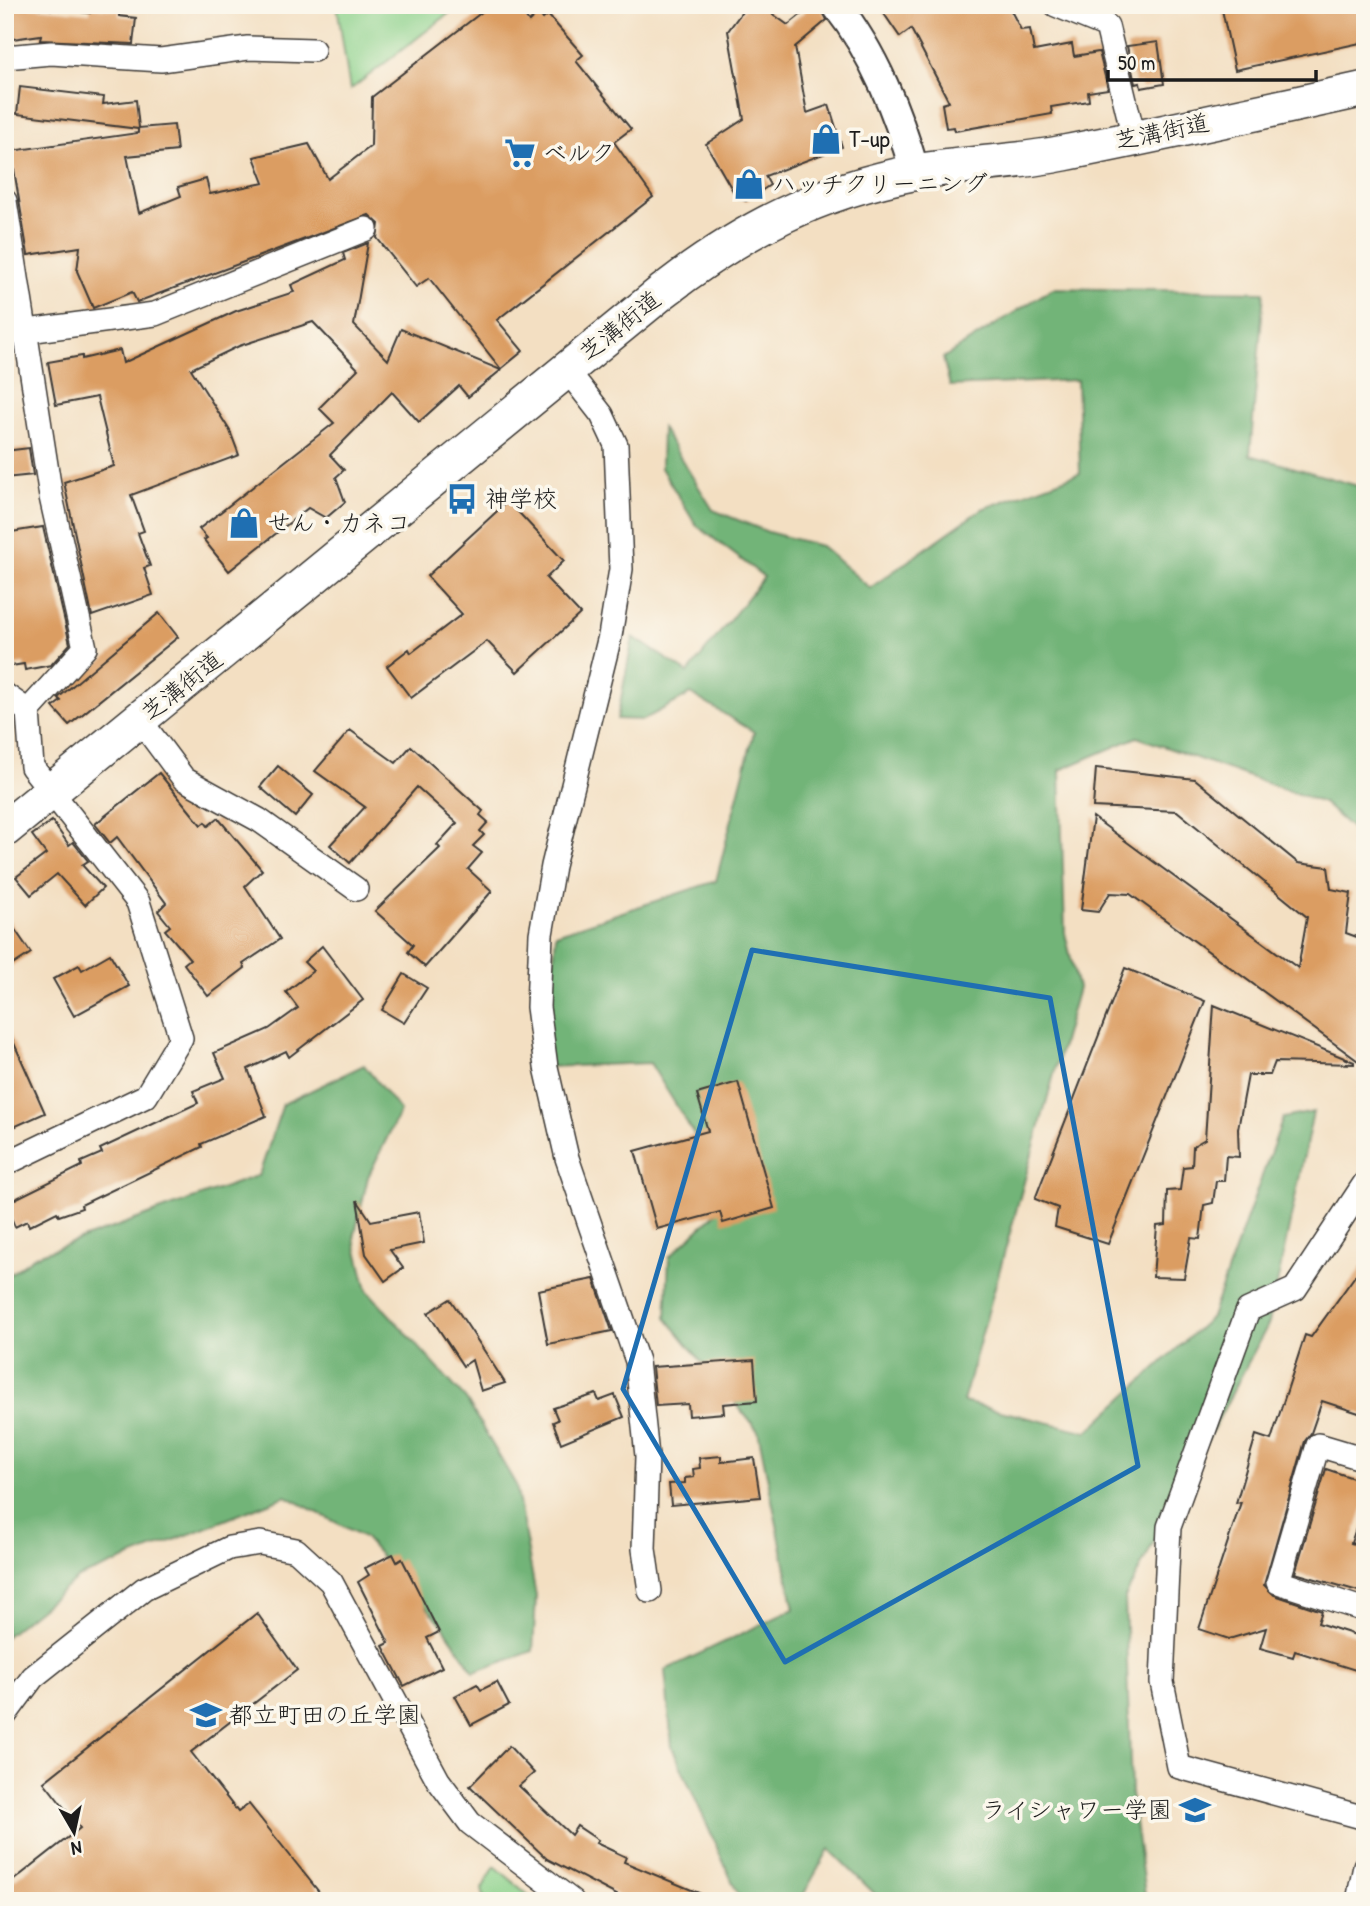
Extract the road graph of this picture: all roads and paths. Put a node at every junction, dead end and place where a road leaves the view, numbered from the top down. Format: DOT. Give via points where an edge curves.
graph roads {
  1 [pos="836,5"];
  2 [pos="1056,5"];
  3 [pos="313,50"];
  4 [pos="5,57"];
  5 [pos="1365,89"];
  6 [pos="1134,138"];
  7 [pos="915,172"];
  8 [pos="5,201"];
  9 [pos="366,229"];
  10 [pos="16,334"];
  11 [pos="567,370"];
  12 [pos="5,695"];
  13 [pos="28,711"];
  14 [pos="140,720"];
  15 [pos="51,792"];
  16 [pos="5,829"];
  17 [pos="356,889"];
  18 [pos="5,1164"];
  19 [pos="1365,1183"];
  20 [pos="1365,1459"];
  21 [pos="650,1591"];
  22 [pos="1365,1611"];
  23 [pos="5,1715"];
  24 [pos="1365,1818"];
  25 [pos="1365,1866"];
  26 [pos="572,1901"];
  27 [pos="1358,1901"];
  1 -- 7 [label="street" via="872,61 898,118"];
  2 -- 6 [label="street" via="1107,26"];
  3 -- 4 [label="street" via="248,48 161,60 51,53"];
  5 -- 6 [label="main road, 芝溝街道"];
  6 -- 7 [label="main road, 芝溝街道" via="1024,160"];
  7 -- 11 [label="main road, 芝溝街道" via="818,198 758,226 697,265"];
  8 -- 10 [label="street"];
  9 -- 10 [label="street" via="155,314"];
  10 -- 13 [label="street" via="85,648"];
  11 -- 14 [label="main road, 芝溝街道"];
  11 -- 21 [label="street" via="602,415 615,445 621,569 610,636 553,866 541,934 538,1007 567,1157 638,1362 647,1455 644,1549"];
  12 -- 13 [label="street"];
  13 -- 15 [label="street" via="32,768"];
  14 -- 15 [label="main road, 芝溝街道"];
  14 -- 17 [label="street" via="184,779 260,820"];
  15 -- 16 [label="main road, 芝溝街道"];
  15 -- 18 [label="street" via="138,902 181,1038 146,1096"];
  19 -- 24 [label="street" via="1295,1289 1248,1310 1169,1527 1162,1682 1179,1767"];
  20 -- 22 [label="street" via="1318,1445 1278,1581"];
  23 -- 26 [label="street" via="33,1677 144,1589 229,1548 260,1543 296,1550 331,1582 438,1780 470,1823"];
  25 -- 27 [label="street"];
}
